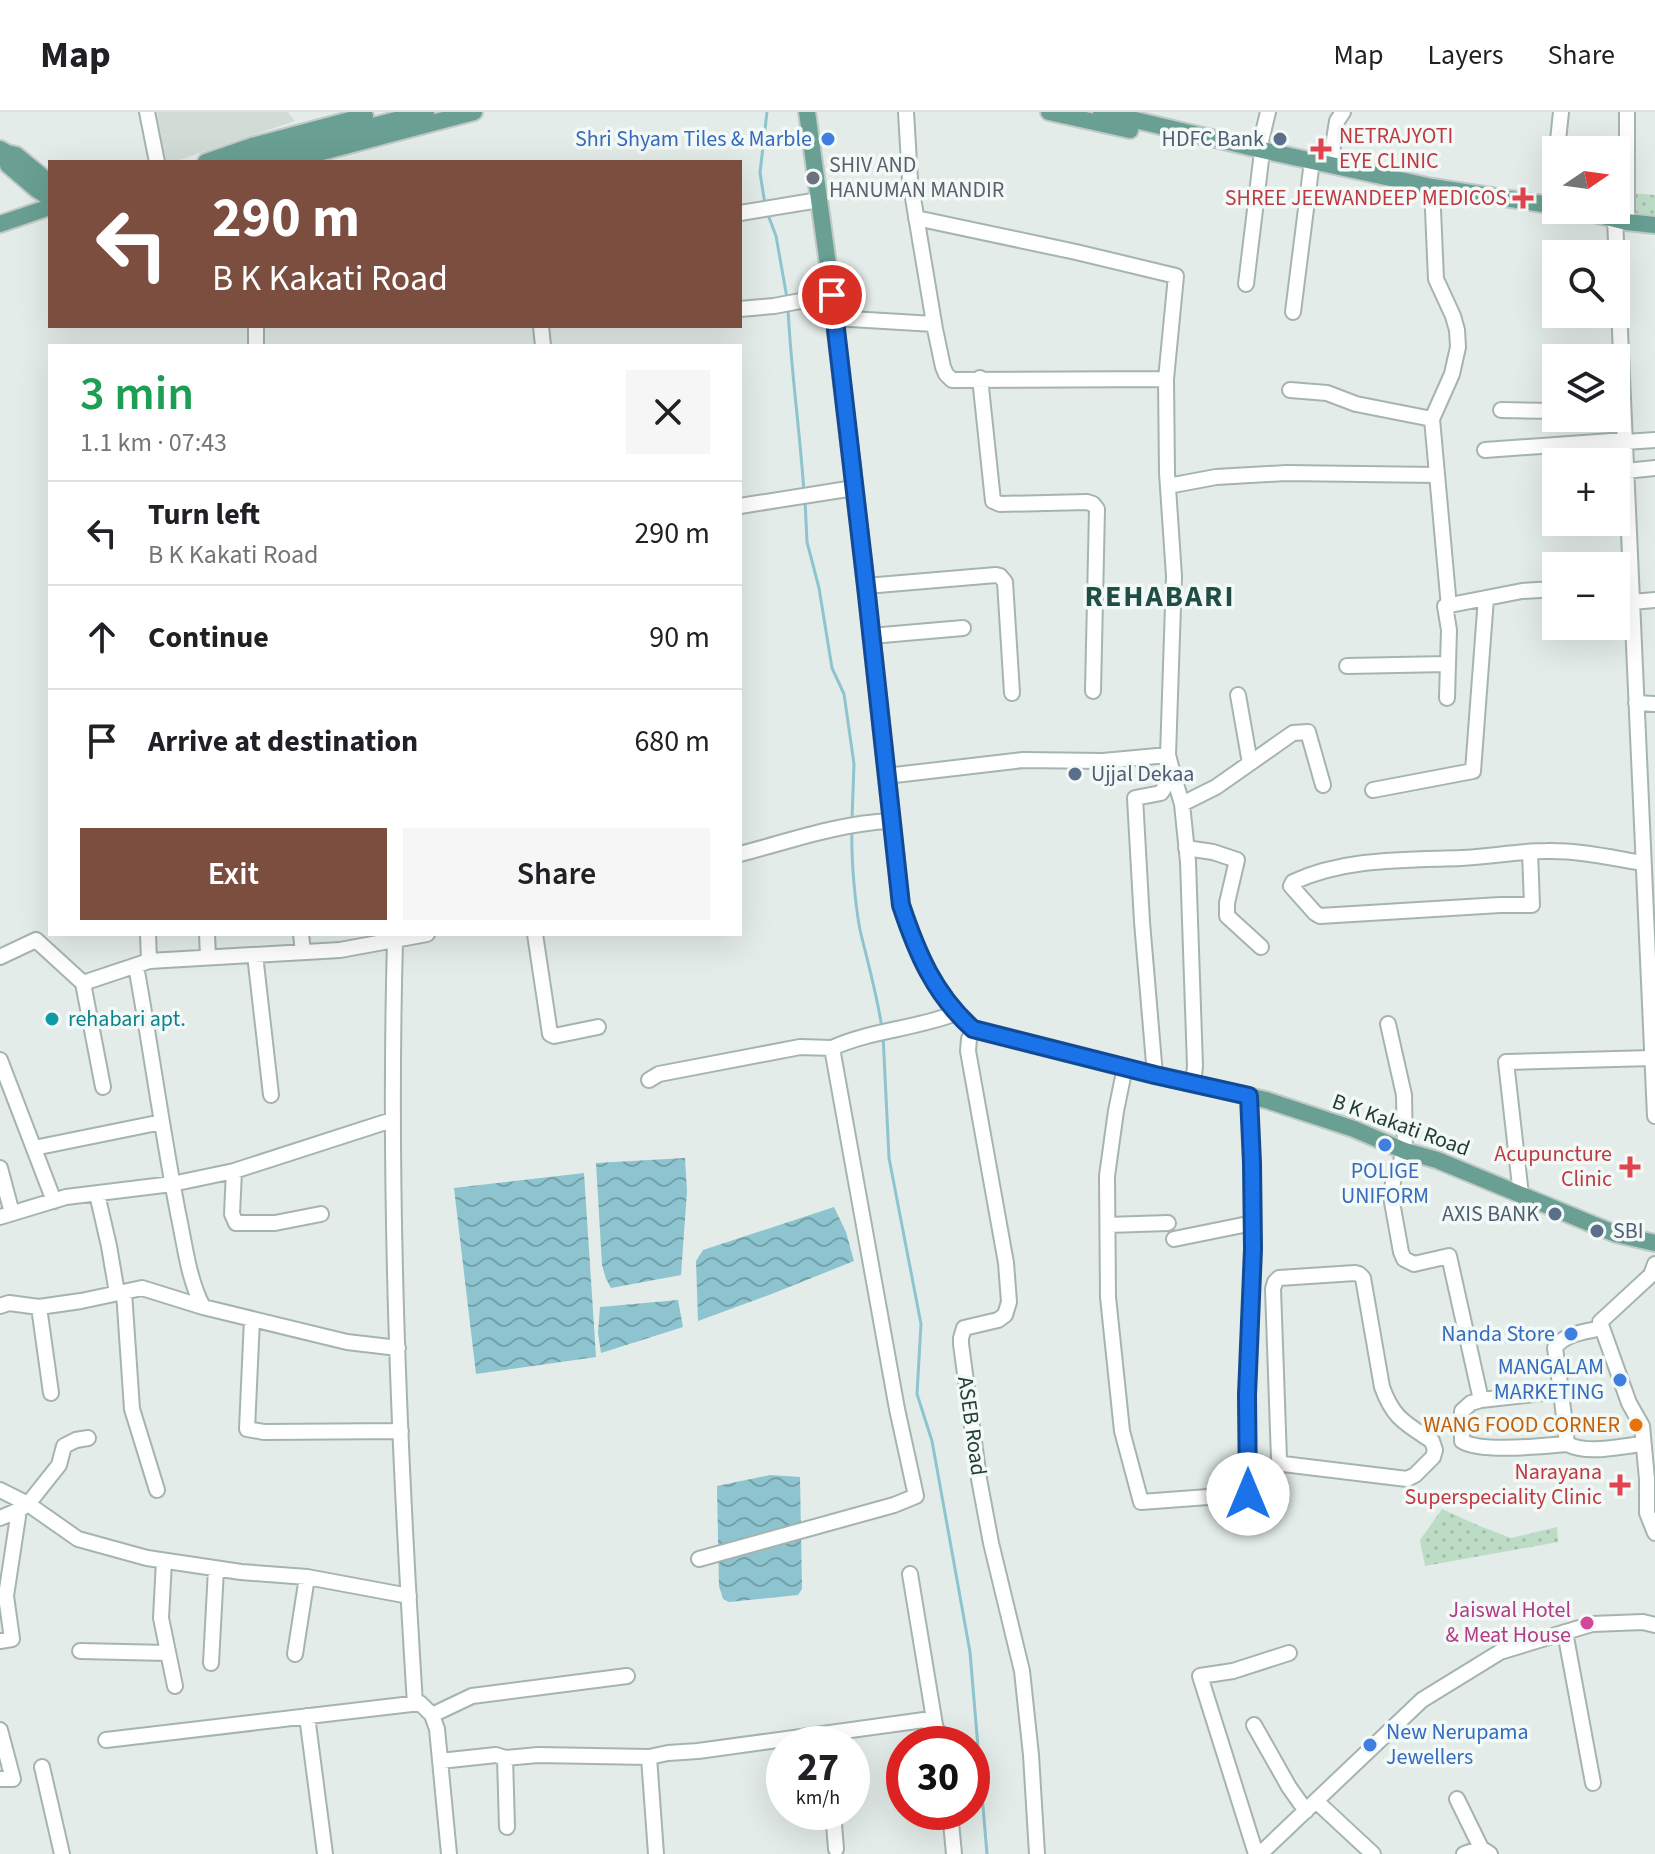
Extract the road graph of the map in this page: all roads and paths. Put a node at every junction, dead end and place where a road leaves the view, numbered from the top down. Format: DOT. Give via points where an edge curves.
graph roads {
  1 [pos="147,112"];
  2 [pos="382,112"];
  3 [pos="426,112"];
  4 [pos="474,112"];
  5 [pos="807,112"];
  6 [pos="906,112"];
  7 [pos="1049,112"];
  8 [pos="1101,112"];
  9 [pos="1143,112"];
  10 [pos="1268,112"];
  11 [pos="1343,112"];
  12 [pos="1561,112"];
  13 [pos="1627,112"];
  14 [pos="1558,136"];
  15 [pos="1626,136"];
  16 [pos="1261,141"];
  17 [pos="3,151"];
  18 [pos="1268,156"];
  19 [pos="157,160"];
  20 [pos="212,160"];
  21 [pos="245,160"];
  22 [pos="292,160"];
  23 [pos="1306,160"];
  24 [pos="1330,165"];
  25 [pos="48,181"];
  26 [pos="1432,187"];
  27 [pos="48,197"];
  28 [pos="819,200"];
  29 [pos="1542,204"];
  30 [pos="48,208"];
  31 [pos="744,212"];
  32 [pos="916,218"];
  33 [pos="1630,221"];
  34 [pos="0,224"];
  35 [pos="1621,224"];
  36 [pos="1655,225"];
  37 [pos="1246,284"];
  38 [pos="832,295"];
  39 [pos="742,309"];
  40 [pos="1293,312"];
  41 [pos="834,318"];
  42 [pos="934,324"];
  43 [pos="1620,344"];
  44 [pos="980,378"];
  45 [pos="1166,379"];
  46 [pos="1290,390"];
  47 [pos="1501,410"];
  48 [pos="1542,411"];
  49 [pos="1432,419"];
  50 [pos="1623,432"];
  51 [pos="1655,440"];
  52 [pos="1625,441"];
  53 [pos="1625,448"];
  54 [pos="1485,450"];
  55 [pos="1655,468"];
  56 [pos="1630,471"];
  57 [pos="1437,475"];
  58 [pos="1168,486"];
  59 [pos="854,488"];
  60 [pos="742,506"];
  61 [pos="866,586"];
  62 [pos="1542,590"];
  63 [pos="1486,598"];
  64 [pos="1630,598"];
  65 [pos="1655,600"];
  66 [pos="1632,602"];
  67 [pos="1449,607"];
  68 [pos="963,628"];
  69 [pos="871,636"];
  70 [pos="1447,664"];
  71 [pos="1347,666"];
  72 [pos="1093,691"];
  73 [pos="1012,693"];
  74 [pos="1238,695"];
  75 [pos="1447,698"];
  76 [pos="1636,703"];
  77 [pos="1655,704"];
  78 [pos="1168,755"];
  79 [pos="1250,763"];
  80 [pos="1173,774"];
  81 [pos="886,776"];
  82 [pos="1323,785"];
  83 [pos="1373,790"];
  84 [pos="1182,804"];
  85 [pos="891,821"];
  86 [pos="1186,848"];
  87 [pos="1530,852"];
  88 [pos="742,853"];
  89 [pos="1643,863"];
  90 [pos="148,936"];
  91 [pos="207,936"];
  92 [pos="301,936"];
  93 [pos="418,936"];
  94 [pos="535,936"];
  95 [pos="395,941"];
  96 [pos="1261,947"];
  97 [pos="303,952"];
  98 [pos="255,955"];
  99 [pos="0,957"];
  100 [pos="208,957"];
  101 [pos="142,963"];
  102 [pos="83,983"];
  103 [pos="956,1013"];
  104 [pos="1388,1024"];
  105 [pos="598,1027"];
  106 [pos="973,1029"];
  107 [pos="832,1048"];
  108 [pos="1653,1052"];
  109 [pos="0,1060"];
  110 [pos="1125,1067"];
  111 [pos="1155,1075"];
  112 [pos="649,1080"];
  113 [pos="1193,1084"];
  114 [pos="103,1087"];
  115 [pos="271,1095"];
  116 [pos="1249,1096"];
  117 [pos="1655,1116"];
  118 [pos="392,1120"];
  119 [pos="162,1122"];
  120 [pos="34,1148"];
  121 [pos="1405,1151"];
  122 [pos="0,1168"];
  123 [pos="234,1171"];
  124 [pos="172,1184"];
  125 [pos="97,1194"];
  126 [pos="1521,1195"];
  127 [pos="54,1201"];
  128 [pos="321,1214"];
  129 [pos="6,1215"];
  130 [pos="1168,1223"];
  131 [pos="1253,1223"];
  132 [pos="1108,1225"];
  133 [pos="1174,1239"];
  134 [pos="1655,1243"];
  135 [pos="1655,1264"];
  136 [pos="1252,1279"];
  137 [pos="1274,1286"];
  138 [pos="120,1293"];
  139 [pos="0,1306"];
  140 [pos="39,1307"];
  141 [pos="203,1307"];
  142 [pos="252,1319"];
  143 [pos="1602,1328"];
  144 [pos="398,1348"];
  145 [pos="1561,1391"];
  146 [pos="51,1393"];
  147 [pos="1276,1398"];
  148 [pos="1247,1400"];
  149 [pos="1481,1400"];
  150 [pos="401,1431"];
  151 [pos="88,1438"];
  152 [pos="1567,1444"];
  153 [pos="1643,1444"];
  154 [pos="0,1490"];
  155 [pos="157,1490"];
  156 [pos="23,1507"];
  157 [pos="0,1518"];
  158 [pos="1655,1533"];
  159 [pos="699,1559"];
  160 [pos="164,1561"];
  161 [pos="216,1569"];
  162 [pos="910,1574"];
  163 [pos="307,1577"];
  164 [pos="409,1596"];
  165 [pos="1655,1625"];
  166 [pos="1565,1632"];
  167 [pos="0,1641"];
  168 [pos="80,1651"];
  169 [pos="168,1653"];
  170 [pos="1289,1653"];
  171 [pos="295,1654"];
  172 [pos="211,1663"];
  173 [pos="627,1676"];
  174 [pos="175,1686"];
  175 [pos="415,1704"];
  176 [pos="432,1715"];
  177 [pos="307,1716"];
  178 [pos="935,1725"];
  179 [pos="1254,1725"];
  180 [pos="0,1730"];
  181 [pos="870,1730"];
  182 [pos="106,1740"];
  183 [pos="766,1745"];
  184 [pos="649,1757"];
  185 [pos="505,1758"];
  186 [pos="440,1761"];
  187 [pos="42,1767"];
  188 [pos="0,1779"];
  189 [pos="1593,1783"];
  190 [pos="1457,1799"];
  191 [pos="1311,1806"];
  192 [pos="507,1827"];
  193 [pos="834,1830"];
  194 [pos="952,1830"];
  195 [pos="836,1849"];
  196 [pos="1485,1851"];
  197 [pos="62,1854"];
  198 [pos="325,1854"];
  199 [pos="449,1854"];
  200 [pos="656,1854"];
  201 [pos="954,1854"];
  202 [pos="1037,1854"];
  203 [pos="1258,1854"];
  204 [pos="1373,1854"];
  205 [pos="1464,1854"];
  1 -- 19 [label="street"];
  2 -- 20 [label="main road"];
  3 -- 21 [label="main road"];
  4 -- 22 [label="main road"];
  5 -- 28 [label="main road"];
  6 -- 32 [label="street"];
  7 -- 18 [label="main road"];
  8 -- 18 [label="main road"];
  9 -- 16 [label="main road"];
  10 -- 16 [label="street"];
  11 -- 24 [label="street"];
  12 -- 14 [label="street"];
  13 -- 15 [label="street"];
  16 -- 23 [label="main road" via="1289,147"];
  17 -- 25 [label="main road"];
  17 -- 27 [label="main road" via="8,165"];
  18 -- 23 [label="main road" via="1290,163"];
  18 -- 37 [label="street"];
  23 -- 24 [label="main road"];
  23 -- 40 [label="street"];
  24 -- 26 [label="main road"];
  26 -- 29 [label="main road"];
  26 -- 49 [label="street" via="1436,279 1453,316 1458,347"];
  28 -- 31 [label="street"];
  28 -- 38 [label="main road"];
  30 -- 34 [label="main road"];
  32 -- 42 [label="street"];
  32 -- 45 [label="street" via="1176,276"];
  33 -- 36 [label="main road"];
  35 -- 43 [label="street"];
  38 -- 39 [label="street"];
  38 -- 41 [label="main road"];
  41 -- 42 [label="street"];
  41 -- 59 [label="main road"];
  42 -- 44 [label="street" via="946,374 952,380"];
  44 -- 45 [label="street"];
  44 -- 72 [label="street" via="993,501 1087,502 1097,509"];
  45 -- 58 [label="street"];
  46 -- 49 [label="street" via="1327,393"];
  47 -- 48 [label="street"];
  49 -- 57 [label="street"];
  50 -- 52 [label="street"];
  51 -- 52 [label="street"];
  52 -- 53 [label="street"];
  52 -- 54 [label="street"];
  55 -- 56 [label="street"];
  57 -- 58 [label="street" via="1286,473"];
  57 -- 67 [label="street"];
  58 -- 78 [label="street" via="1174,576"];
  59 -- 60 [label="street"];
  59 -- 61 [label="main road"];
  61 -- 69 [label="main road"];
  61 -- 73 [label="street" via="1000,576 1005,582"];
  62 -- 63 [label="street"];
  63 -- 67 [label="street"];
  63 -- 83 [label="street" via="1473,771"];
  64 -- 66 [label="street"];
  65 -- 66 [label="street"];
  66 -- 76 [label="street"];
  67 -- 70 [label="street" via="1445,606"];
  68 -- 69 [label="street"];
  69 -- 81 [label="main road"];
  70 -- 71 [label="street"];
  70 -- 75 [label="street"];
  74 -- 79 [label="street"];
  76 -- 77 [label="street"];
  76 -- 89 [label="street"];
  78 -- 80 [label="street"];
  78 -- 81 [label="street" via="1023,760"];
  79 -- 82 [label="street" via="1293,733 1308,732"];
  79 -- 84 [label="street"];
  80 -- 84 [label="street"];
  80 -- 111 [label="street" via="1161,793 1135,798"];
  81 -- 85 [label="main road"];
  84 -- 86 [label="street"];
  85 -- 88 [label="street" via="834,829"];
  85 -- 103 [label="main road" via="901,905 915,947"];
  86 -- 96 [label="street" via="1237,860 1227,916"];
  86 -- 113 [label="street"];
  87 -- 87 [label="street" via="1336,867 1311,873 1291,886 1320,916 1532,905"];
  87 -- 89 [label="street"];
  89 -- 108 [label="street"];
  90 -- 101 [label="street"];
  91 -- 100 [label="street"];
  92 -- 97 [label="street"];
  93 -- 95 [label="street"];
  94 -- 105 [label="street" via="550,1034"];
  95 -- 97 [label="street"];
  95 -- 118 [label="street"];
  97 -- 98 [label="street"];
  98 -- 100 [label="street"];
  98 -- 115 [label="street"];
  99 -- 102 [label="street" via="36,940"];
  100 -- 101 [label="street"];
  101 -- 102 [label="street"];
  101 -- 119 [label="street"];
  102 -- 114 [label="street"];
  103 -- 106 [label="main road"];
  103 -- 107 [label="street"];
  104 -- 121 [label="street" via="1404,1095"];
  106 -- 110 [label="main road, B K Kakati Road"];
  106 -- 202 [label="street, ASEB Road" via="968,1051 1009,1302 998,1320 966,1327 961,1344 979,1479 1022,1671"];
  107 -- 112 [label="street" via="800,1047"];
  107 -- 159 [label="street" via="916,1496"];
  108 -- 117 [label="street"];
  108 -- 126 [label="street" via="1506,1062"];
  109 -- 120 [label="street"];
  110 -- 111 [label="main road, B K Kakati Road"];
  110 -- 132 [label="street" via="1107,1176"];
  111 -- 113 [label="main road, B K Kakati Road"];
  113 -- 116 [label="main road, B K Kakati Road"];
  116 -- 121 [label="main road, B K Kakati Road"];
  116 -- 131 [label="street"];
  118 -- 123 [label="street"];
  118 -- 144 [label="street"];
  119 -- 120 [label="street"];
  119 -- 124 [label="street"];
  120 -- 127 [label="street"];
  121 -- 126 [label="main road, B K Kakati Road"];
  121 -- 149 [label="street" via="1392,1191 1401,1252 1414,1264 1449,1256"];
  122 -- 129 [label="street"];
  123 -- 124 [label="street"];
  123 -- 128 [label="street" via="236,1223 275,1223"];
  124 -- 125 [label="street"];
  124 -- 141 [label="street" via="193,1289"];
  125 -- 127 [label="street"];
  125 -- 138 [label="street"];
  126 -- 134 [label="main road, B K Kakati Road" via="1616,1234"];
  127 -- 129 [label="street"];
  130 -- 132 [label="street"];
  131 -- 133 [label="street"];
  131 -- 136 [label="street"];
  132 -- 148 [label="street" via="1108,1297 1122,1431 1141,1502 1248,1494"];
  135 -- 143 [label="street" via="1651,1275 1600,1322"];
  136 -- 137 [label="street"];
  136 -- 148 [label="street"];
  137 -- 147 [label="street"];
  137 -- 147 [label="street" via="1279,1278 1363,1278 1388,1403 1398,1419 1432,1441 1433,1457 1407,1479 1283,1464"];
  138 -- 140 [label="street"];
  138 -- 141 [label="street" via="142,1288"];
  138 -- 155 [label="street" via="132,1409"];
  139 -- 140 [label="street"];
  140 -- 146 [label="street"];
  141 -- 142 [label="street"];
  142 -- 144 [label="street" via="347,1342"];
  142 -- 150 [label="street" via="247,1429"];
  143 -- 145 [label="street" via="1557,1342"];
  143 -- 153 [label="street" via="1642,1426"];
  144 -- 150 [label="street"];
  145 -- 149 [label="street"];
  145 -- 152 [label="street"];
  147 -- 148 [label="street"];
  149 -- 152 [label="street" via="1462,1411 1462,1441 1467,1445"];
  150 -- 164 [label="street"];
  151 -- 156 [label="street" via="64,1446 59,1465"];
  152 -- 153 [label="street" via="1587,1449"];
  153 -- 158 [label="street" via="1647,1513"];
  154 -- 156 [label="street"];
  156 -- 157 [label="street"];
  156 -- 160 [label="street" via="78,1539"];
  156 -- 167 [label="street" via="6,1596 12,1639"];
  160 -- 161 [label="street"];
  160 -- 169 [label="street" via="161,1618"];
  161 -- 163 [label="street"];
  161 -- 172 [label="street"];
  162 -- 178 [label="street"];
  163 -- 164 [label="street"];
  163 -- 171 [label="street"];
  164 -- 175 [label="street"];
  165 -- 166 [label="street" via="1592,1624"];
  166 -- 189 [label="street"];
  166 -- 191 [label="street" via="1500,1652 1422,1700"];
  168 -- 169 [label="street"];
  169 -- 174 [label="street"];
  170 -- 203 [label="street" via="1200,1676"];
  173 -- 176 [label="street" via="472,1696"];
  175 -- 176 [label="street"];
  175 -- 177 [label="street"];
  176 -- 186 [label="street"];
  177 -- 182 [label="street"];
  177 -- 198 [label="street"];
  178 -- 181 [label="street" via="924,1720"];
  179 -- 191 [label="street" via="1289,1787"];
  180 -- 188 [label="street" via="13,1779"];
  183 -- 184 [label="street"];
  184 -- 185 [label="street"];
  184 -- 200 [label="street"];
  185 -- 186 [label="street"];
  185 -- 192 [label="street"];
  186 -- 199 [label="street"];
  187 -- 197 [label="street"];
  190 -- 196 [label="street"];
  191 -- 203 [label="street"];
  191 -- 204 [label="street"];
  193 -- 195 [label="street"];
  194 -- 201 [label="street"];
  196 -- 205 [label="street"];
}
